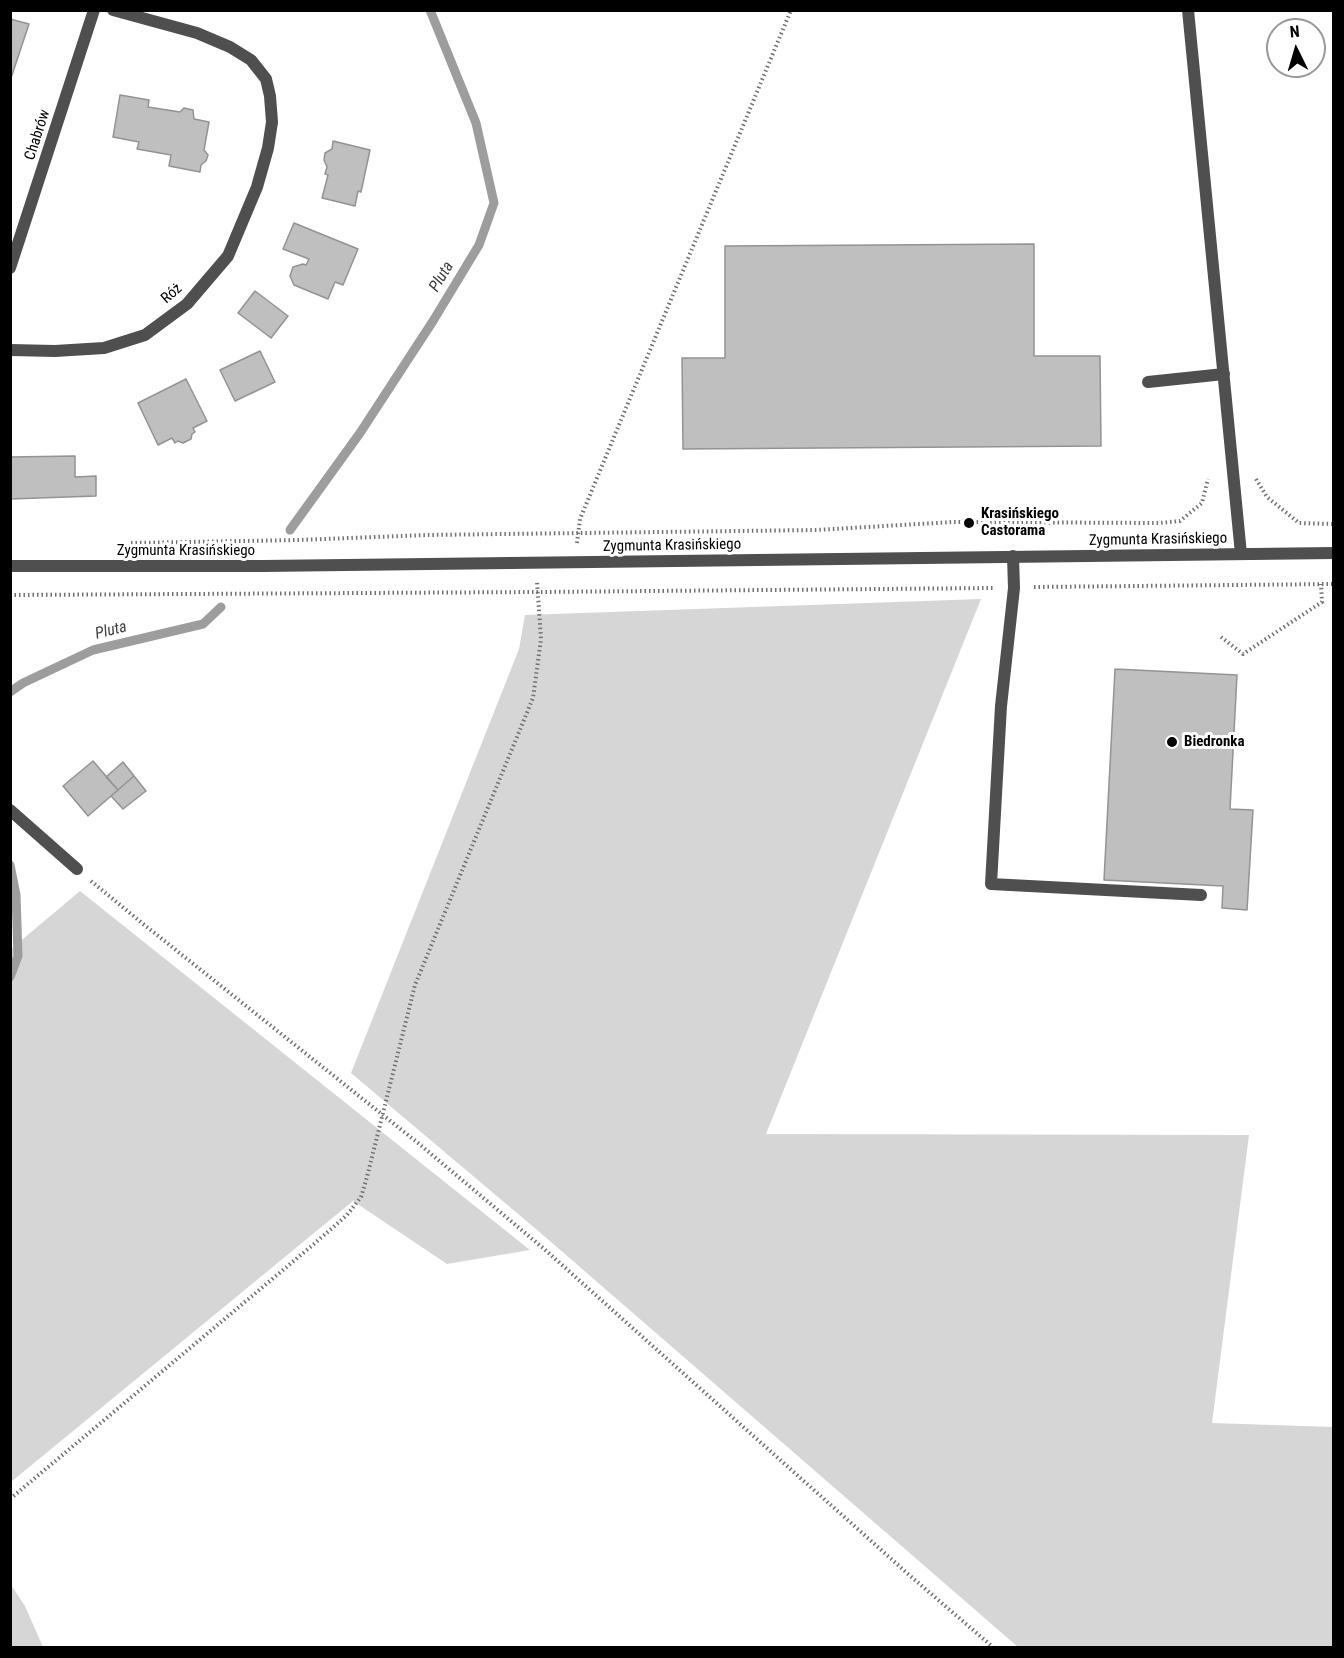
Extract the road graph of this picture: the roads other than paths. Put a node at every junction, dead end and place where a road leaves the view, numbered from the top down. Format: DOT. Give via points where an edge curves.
graph roads {
  1 [pos="94,10"];
  2 [pos="113,10"];
  3 [pos="1188,10"];
  4 [pos="10,268"];
  5 [pos="10,350"];
  6 [pos="1224,374"];
  7 [pos="1148,382"];
  8 [pos="1334,553"];
  9 [pos="1241,554"];
  10 [pos="1013,556"];
  11 [pos="10,566"];
  12 [pos="12,811"];
  13 [pos="77,869"];
  14 [pos="1201,895"];
  1 -- 4 [label="street, Chabrów"];
  2 -- 5 [label="street, Róż" via="196,33 251,60 266,79 272,122 257,187 228,256 187,304 145,335 104,348"];
  3 -- 6 [label="street"];
  6 -- 7 [label="street"];
  6 -- 9 [label="street"];
  8 -- 9 [label="street, Zygmunta Krasińskiego"];
  9 -- 10 [label="street, Zygmunta Krasińskiego"];
  10 -- 11 [label="street, Zygmunta Krasińskiego"];
  10 -- 14 [label="street" via="1014,588 1001,706 992,884"];
  12 -- 13 [label="street"];
}
